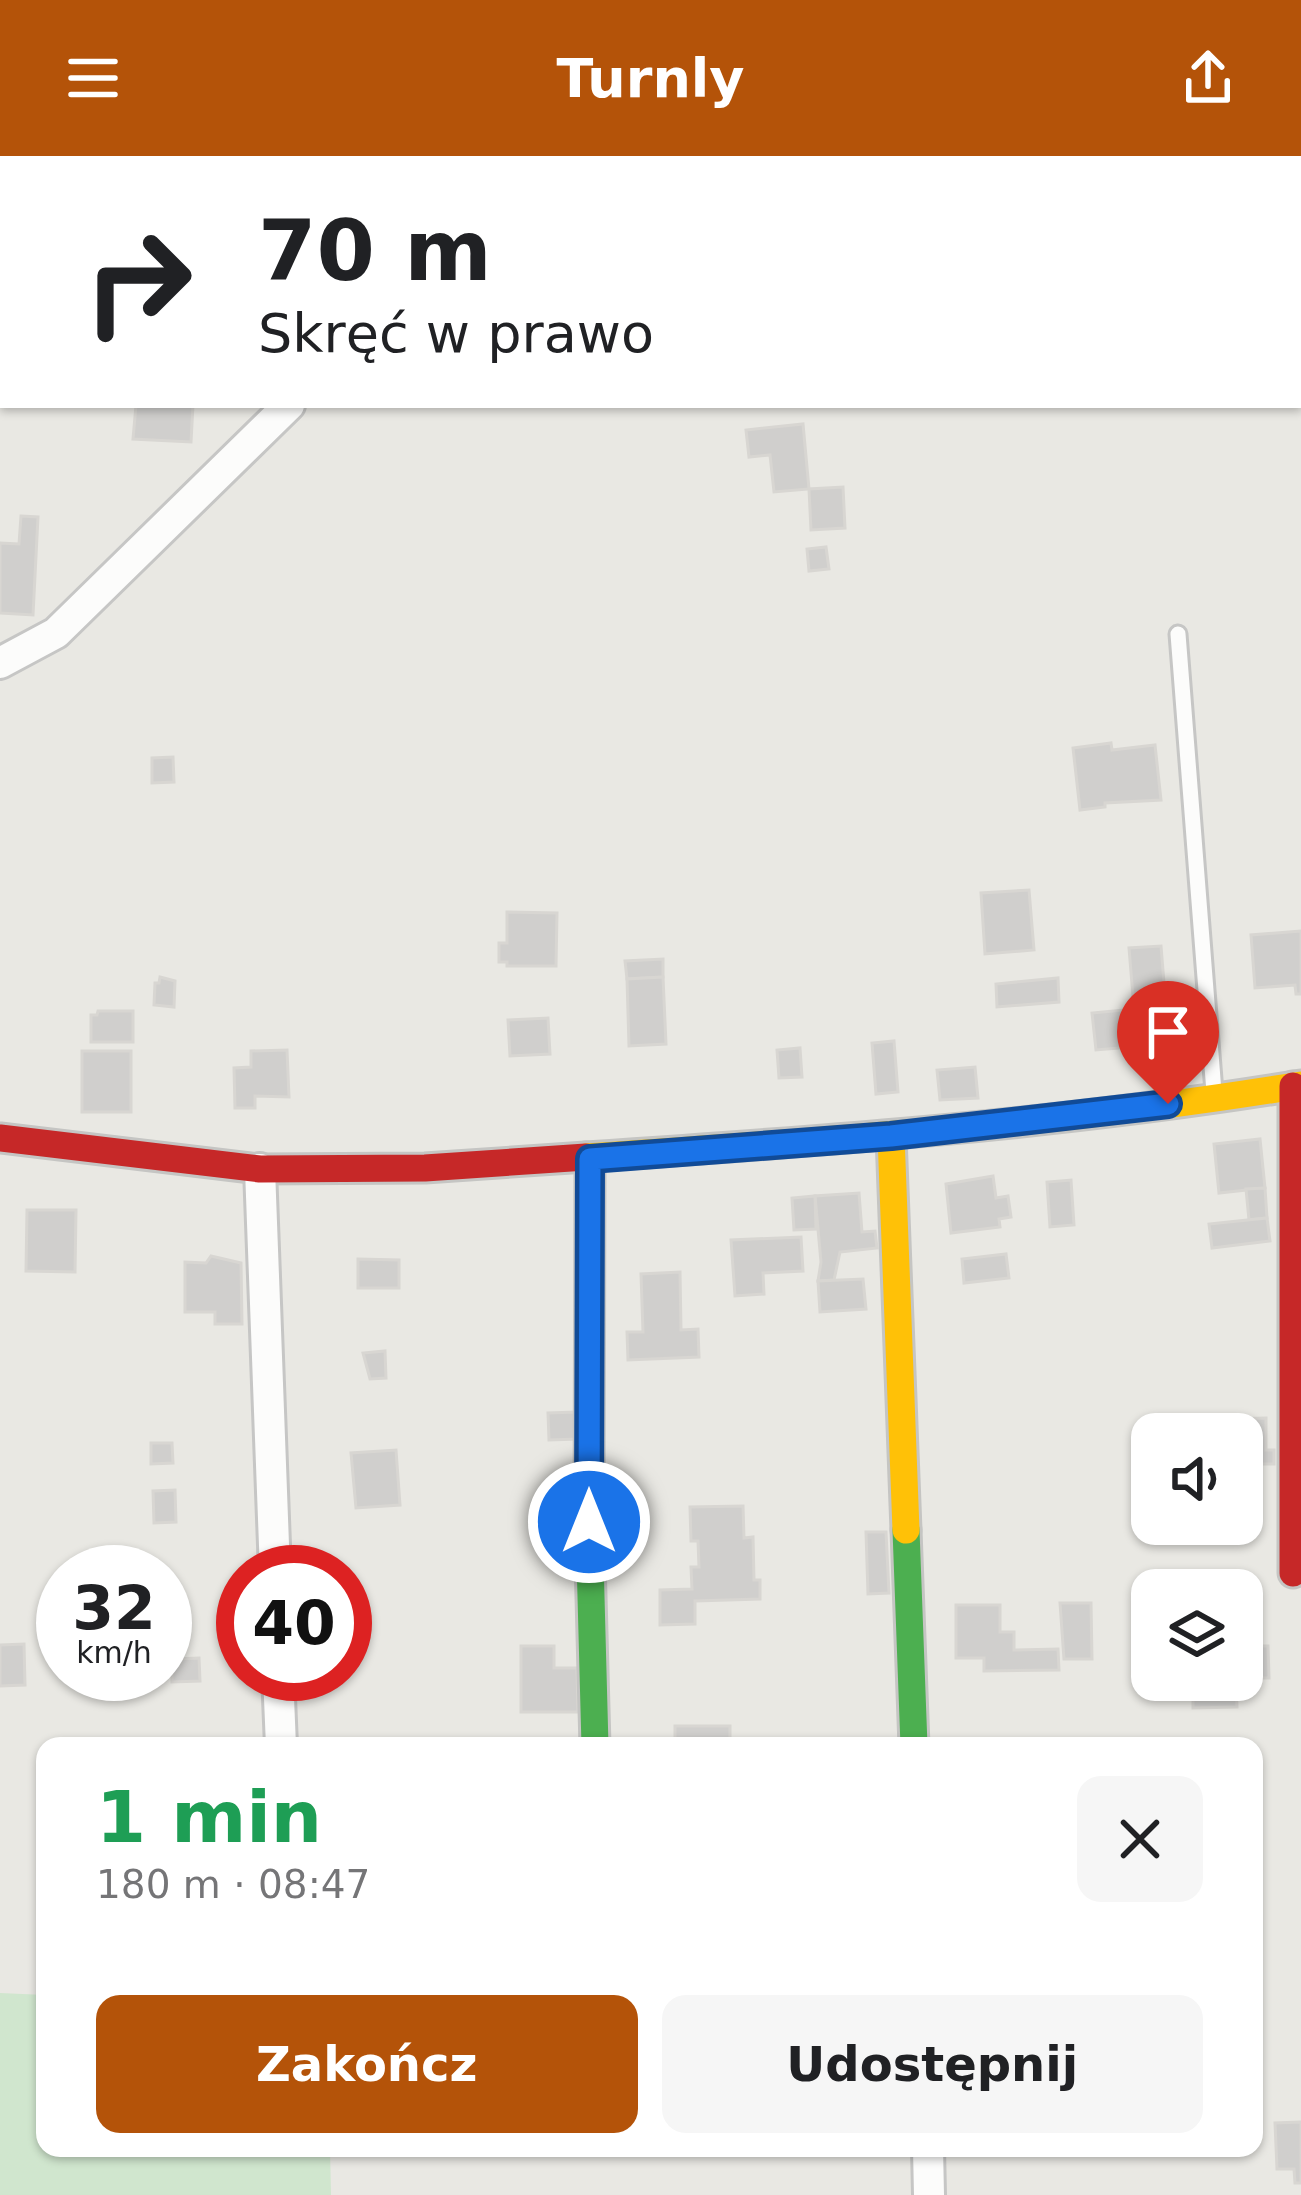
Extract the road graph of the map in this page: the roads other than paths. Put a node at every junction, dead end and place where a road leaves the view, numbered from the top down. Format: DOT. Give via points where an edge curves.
graph roads {
  1 [pos="287,408"];
  2 [pos="1178,634"];
  3 [pos="0,663"];
  4 [pos="1297,1085"];
  5 [pos="1215,1099"];
  6 [pos="891,1136"];
  7 [pos="0,1138"];
  8 [pos="590,1159"];
  9 [pos="260,1169"];
  10 [pos="274,1545"];
  11 [pos="1293,1573"];
  12 [pos="279,1701"];
  13 [pos="281,1737"];
  14 [pos="595,1737"];
  15 [pos="914,1737"];
  16 [pos="928,2157"];
  17 [pos="929,2195"];
  1 -- 3 [label="street" via="56,633"];
  2 -- 5 [label="lane"];
  4 -- 5 [label="street"];
  4 -- 11 [label="street"];
  5 -- 6 [label="street"];
  6 -- 8 [label="street"];
  6 -- 15 [label="street"];
  7 -- 9 [label="street"];
  8 -- 9 [label="street"];
  8 -- 14 [label="street"];
  9 -- 10 [label="street"];
  12 -- 13 [label="street"];
  16 -- 17 [label="street"];
}
